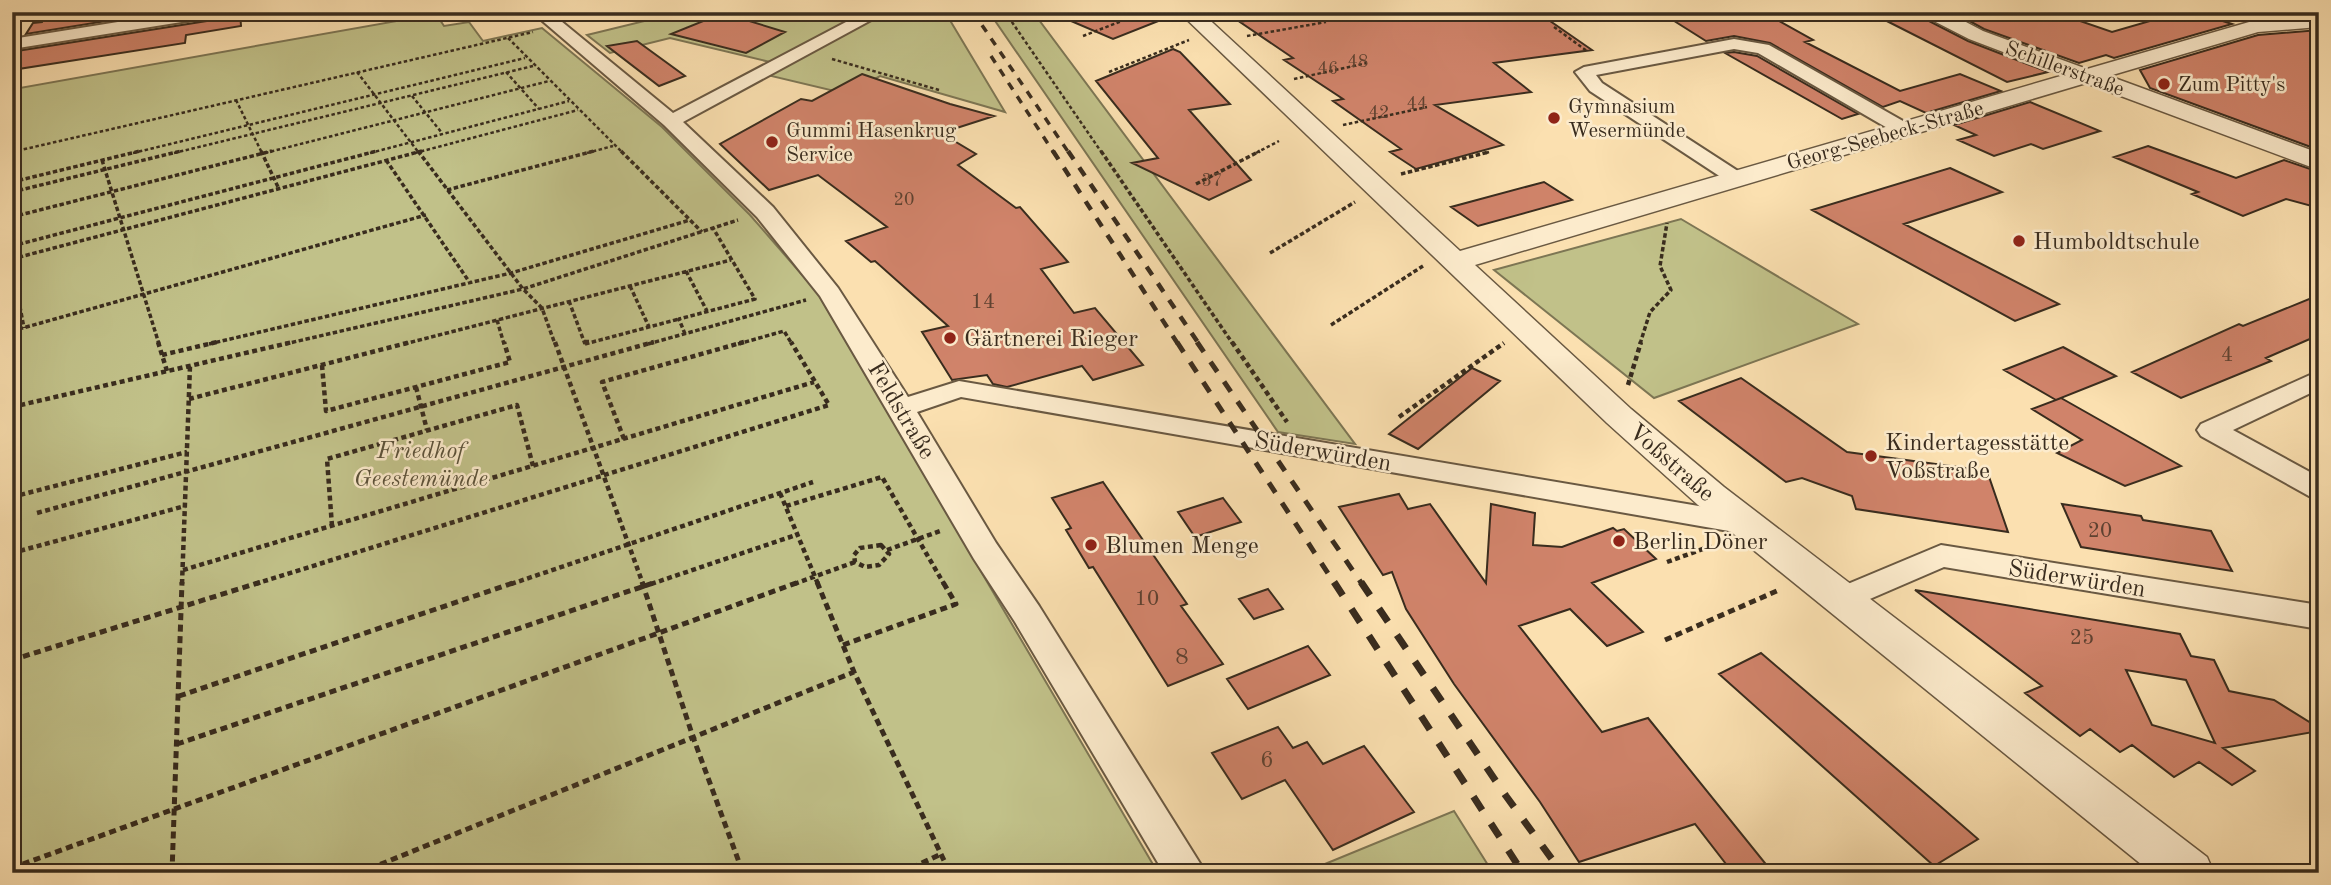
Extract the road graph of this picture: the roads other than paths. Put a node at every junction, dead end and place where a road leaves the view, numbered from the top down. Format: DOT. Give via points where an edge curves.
graph roads {
  1 [pos="101,12"];
  2 [pos="213,12"];
  3 [pos="878,12"];
  4 [pos="1189,12"];
  5 [pos="1931,12"];
  6 [pos="548,19"];
  7 [pos="2319,20"];
  8 [pos="92,32"];
  9 [pos="12,44"];
  10 [pos="2088,76"];
  11 [pos="671,121"];
  12 [pos="1903,128"];
  13 [pos="2319,162"];
  14 [pos="1737,179"];
  15 [pos="1450,258"];
  16 [pos="2319,379"];
  17 [pos="901,408"];
  18 [pos="2319,489"];
  19 [pos="1746,523"];
  20 [pos="1827,588"];
  21 [pos="2319,617"];
  22 [pos="1186,873"];
  23 [pos="2189,873"];
  1 -- 8 [label="street"];
  2 -- 8 [label="street"];
  3 -- 11 [label="street"];
  4 -- 15 [label="street, Voßstraße"];
  5 -- 10 [label="street, Schillerstraße" via="1976,35"];
  6 -- 11 [label="street, Feldstraße"];
  7 -- 10 [label="street, Georg-Seebeck-Straße" via="2256,26"];
  8 -- 9 [label="street"];
  10 -- 12 [label="street, Georg-Seebeck-Straße"];
  10 -- 13 [label="street, Schillerstraße"];
  11 -- 17 [label="street, Feldstraße" via="765,212 830,293"];
  12 -- 14 [label="street, Georg-Seebeck-Straße"];
  12 -- 14 [label="street" via="1751,45 1734,44 1584,72 1596,87"];
  14 -- 15 [label="street, Georg-Seebeck-Straße"];
  15 -- 19 [label="street, Voßstraße" via="1619,416"];
  16 -- 18 [label="street" via="2211,430"];
  17 -- 19 [label="street, Süderwürden" via="959,389"];
  17 -- 22 [label="street, Feldstraße"];
  19 -- 20 [label="street, Voßstraße"];
  20 -- 21 [label="street, Süderwürden" via="1941,556"];
  20 -- 23 [label="street, Voßstraße"];
}
